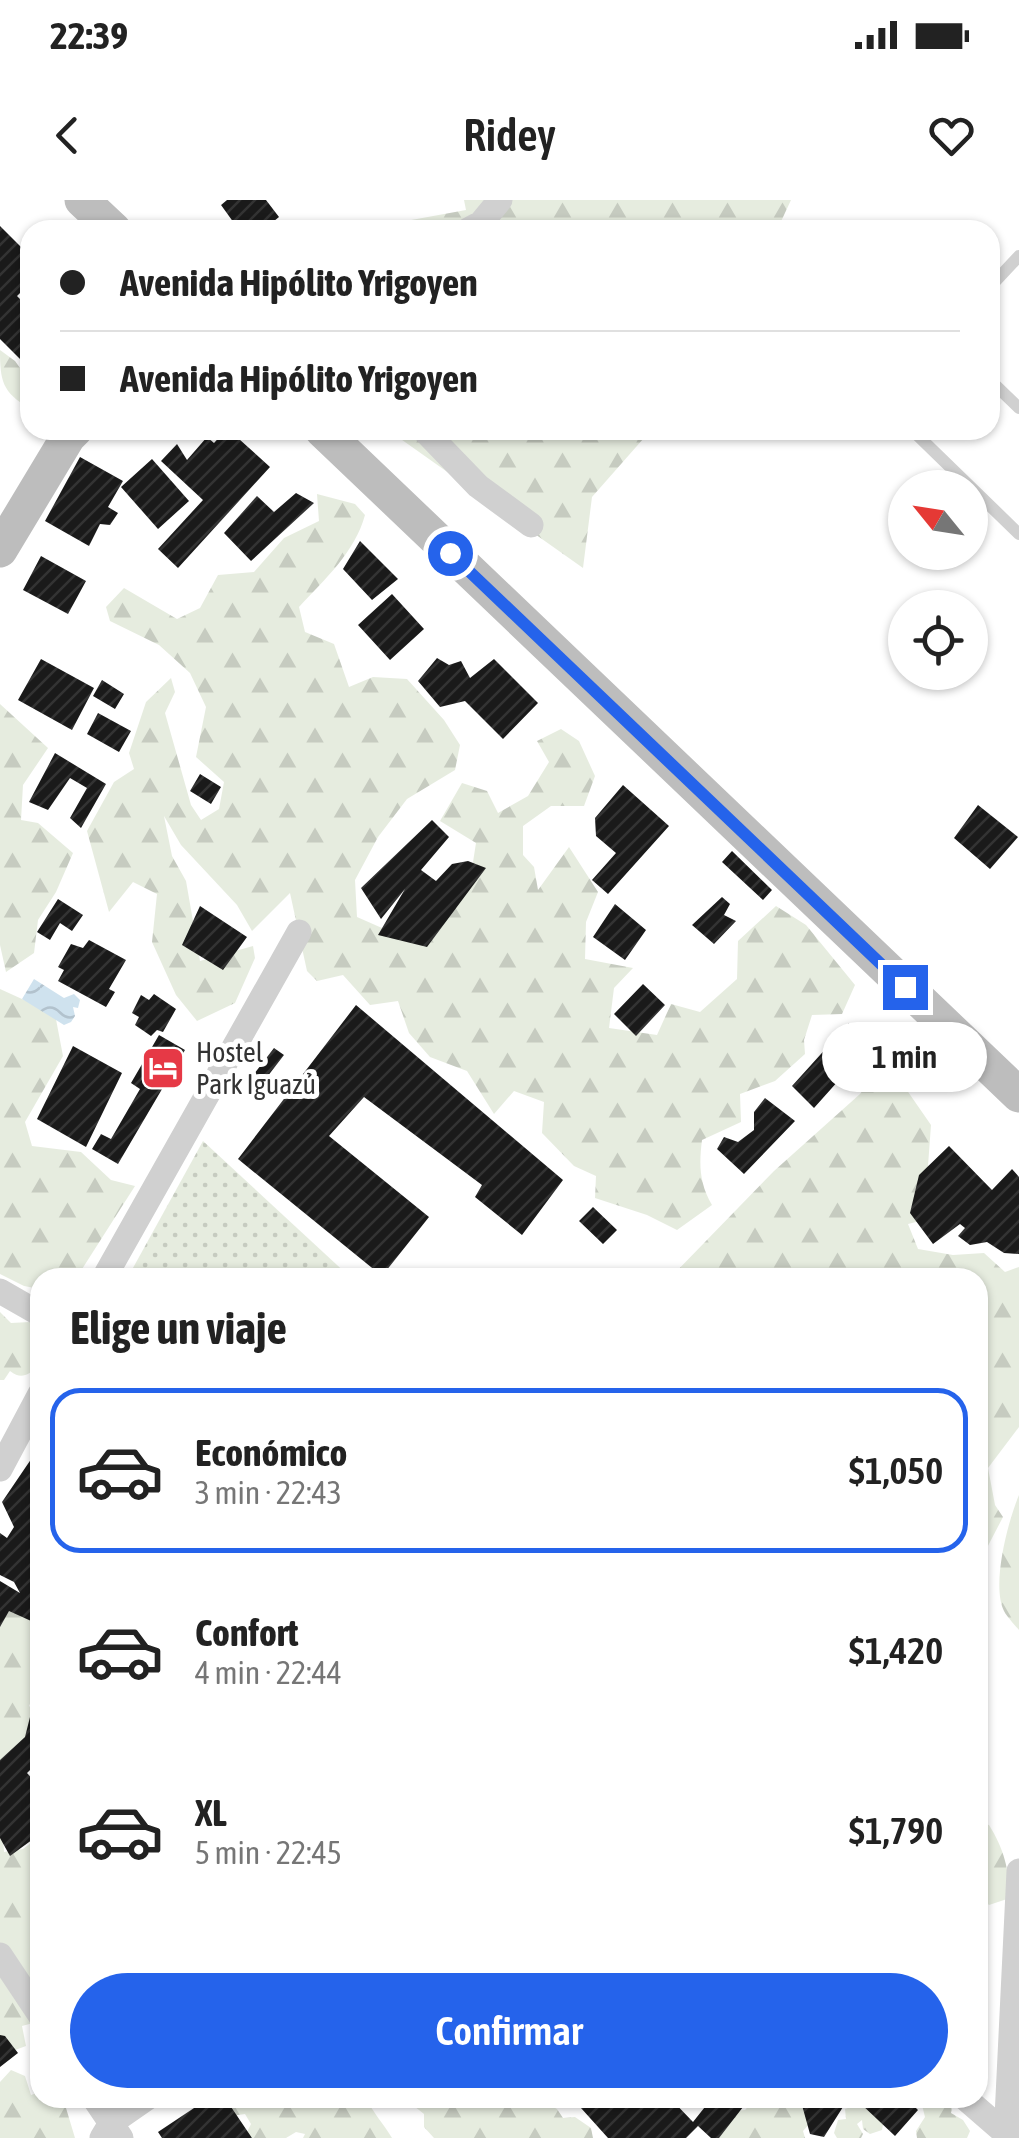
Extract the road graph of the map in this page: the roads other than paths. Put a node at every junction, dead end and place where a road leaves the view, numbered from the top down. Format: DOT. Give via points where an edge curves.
graph roads {
  1 [pos="82,200"];
  2 [pos="500,200"];
  3 [pos="103,220"];
  4 [pos="483,220"];
  5 [pos="1018,258"];
  6 [pos="1000,277"];
  7 [pos="1000,390"];
  8 [pos="1019,408"];
  9 [pos="66,440"];
  10 [pos="332,440"];
  11 [pos="434,440"];
  12 [pos="922,440"];
  13 [pos="531,524"];
  14 [pos="1019,534"];
  15 [pos="2,543"];
  16 [pos="299,932"];
  17 [pos="1019,1095"];
  18 [pos="110,1268"];
  19 [pos="0,1291"];
  20 [pos="30,1308"];
  21 [pos="30,1413"];
  22 [pos="0,1469"];
  23 [pos="1019,1871"];
  24 [pos="0,1955"];
  25 [pos="30,2001"];
  26 [pos="99,2108"];
  27 [pos="137,2108"];
  28 [pos="975,2108"];
  29 [pos="111,2133"];
  30 [pos="1008,2137"];
  1 -- 3 [label="main road"];
  2 -- 4 [label="street"];
  5 -- 6 [label="lane"];
  7 -- 8 [label="lane"];
  9 -- 15 [label="main road"];
  10 -- 17 [label="main road"];
  11 -- 13 [label="street" via="478,486"];
  12 -- 14 [label="lane"];
  16 -- 18 [label="street"];
  19 -- 20 [label="street"];
  21 -- 22 [label="street"];
  23 -- 30 [label="street"];
  24 -- 25 [label="street"];
  26 -- 29 [label="street"];
  27 -- 29 [label="street"];
  28 -- 30 [label="street"];
}
